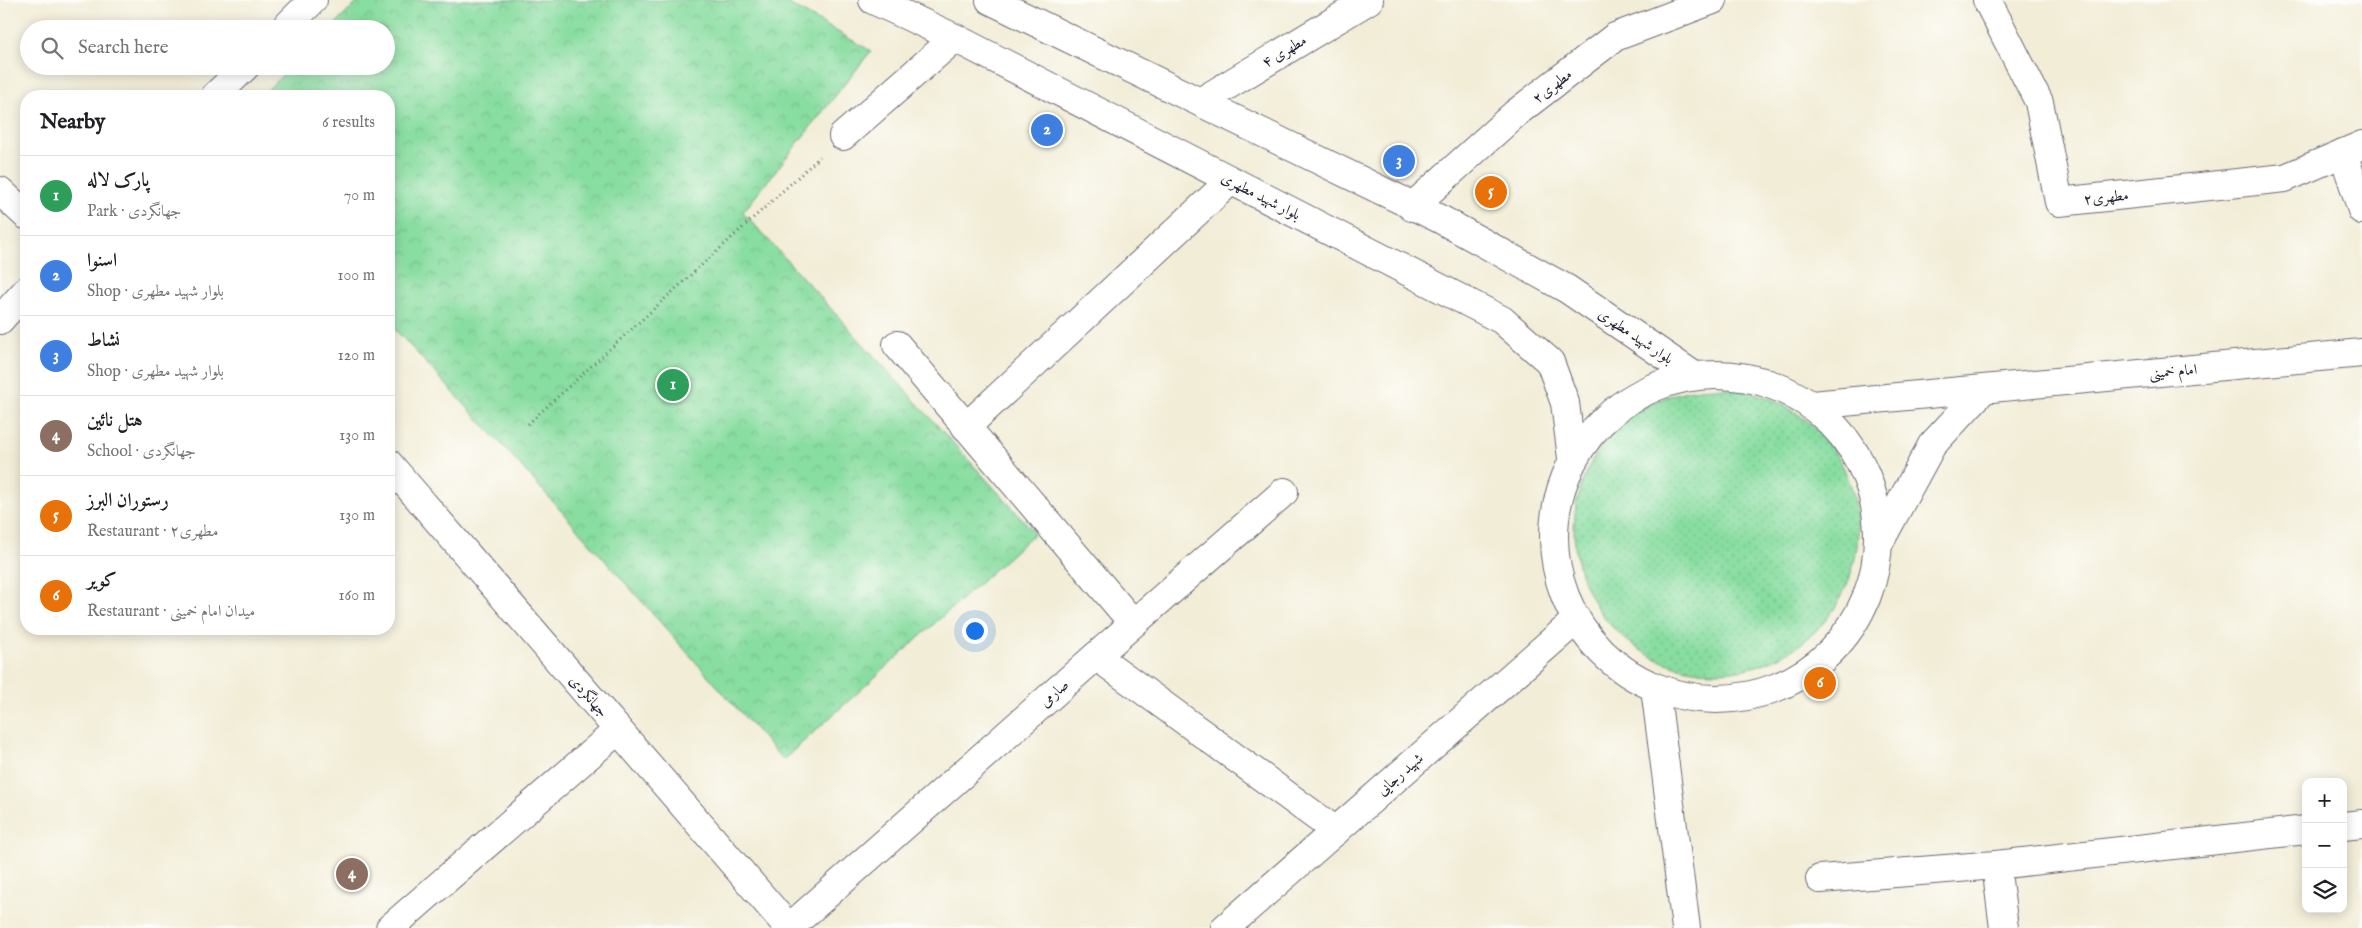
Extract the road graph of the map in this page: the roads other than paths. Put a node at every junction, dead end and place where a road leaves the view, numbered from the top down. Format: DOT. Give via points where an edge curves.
graph roads {
  1 [pos="313,0"];
  2 [pos="874,0"];
  3 [pos="990,0"];
  4 [pos="1369,0"];
  5 [pos="1713,0"];
  6 [pos="1987,0"];
  7 [pos="293,20"];
  8 [pos="955,38"];
  9 [pos="237,75"];
  10 [pos="221,90"];
  11 [pos="1200,102"];
  12 [pos="843,136"];
  13 [pos="2353,149"];
  14 [pos="1230,181"];
  15 [pos="0,191"];
  16 [pos="1412,207"];
  17 [pos="20,210"];
  18 [pos="2362,210"];
  19 [pos="20,297"];
  20 [pos="0,320"];
  21 [pos="897,345"];
  22 [pos="2362,353"];
  23 [pos="1693,375"];
  24 [pos="1984,388"];
  25 [pos="1812,405"];
  26 [pos="966,427"];
  27 [pos="1572,458"];
  28 [pos="395,471"];
  29 [pos="1284,492"];
  30 [pos="1880,541"];
  31 [pos="1575,621"];
  32 [pos="1133,623"];
  33 [pos="1096,656"];
  34 [pos="1655,688"];
  35 [pos="618,730"];
  36 [pos="2362,824"];
  37 [pos="2347,826"];
  38 [pos="2302,830"];
  39 [pos="1336,831"];
  40 [pos="1996,865"];
  41 [pos="1820,879"];
  42 [pos="1236,925"];
  43 [pos="390,928"];
  44 [pos="789,928"];
  45 [pos="1686,928"];
  46 [pos="2004,928"];
  1 -- 7 [label="street"];
  2 -- 8 [label="street, بلوار شهید مطهری"];
  3 -- 11 [label="street, بلوار شهید مطهری"];
  4 -- 11 [label="street, مطهری ۴"];
  5 -- 16 [label="street, مطهری۲" via="1615,37 1516,113"];
  6 -- 13 [label="street, مطهری۲" via="2039,102 2059,202 2285,178"];
  8 -- 12 [label="street"];
  8 -- 14 [label="street, بلوار شهید مطهری"];
  9 -- 10 [label="street"];
  11 -- 16 [label="street, بلوار شهید مطهری"];
  13 -- 18 [label="street"];
  14 -- 26 [label="street"];
  14 -- 27 [label="street, بلوار شهید مطهری" via="1502,320 1550,362 1565,403"];
  15 -- 17 [label="street"];
  16 -- 23 [label="street, بلوار شهید مطهری" via="1442,220 1567,289"];
  19 -- 20 [label="street"];
  21 -- 26 [label="street"];
  22 -- 24 [label="street, امام خمینی"];
  23 -- 25 [label="street" via="1735,375 1776,384"];
  23 -- 27 [label="street" via="1645,390 1603,418"];
  24 -- 25 [label="street, امام خمینی"];
  24 -- 30 [label="street" via="1932,445"];
  25 -- 30 [label="street" via="1850,442 1873,489"];
  26 -- 32 [label="street"];
  27 -- 31 [label="street" via="1556,498 1552,540 1558,583"];
  28 -- 35 [label="street, جهانگردی"];
  29 -- 32 [label="street, صارمی"];
  30 -- 34 [label="street" via="1870,592 1845,638 1806,673 1758,695 1706,700"];
  31 -- 34 [label="street" via="1610,661"];
  31 -- 39 [label="street, شهید رجایی"];
  32 -- 33 [label="street, صارمی"];
  33 -- 39 [label="street"];
  33 -- 44 [label="street, صارمی"];
  34 -- 45 [label="street"];
  35 -- 43 [label="street"];
  35 -- 44 [label="street, جهانگردی"];
  36 -- 37 [label="street"];
  38 -- 40 [label="street"];
  39 -- 42 [label="street, شهید رجایی"];
  40 -- 41 [label="street"];
  40 -- 46 [label="street"];
}
